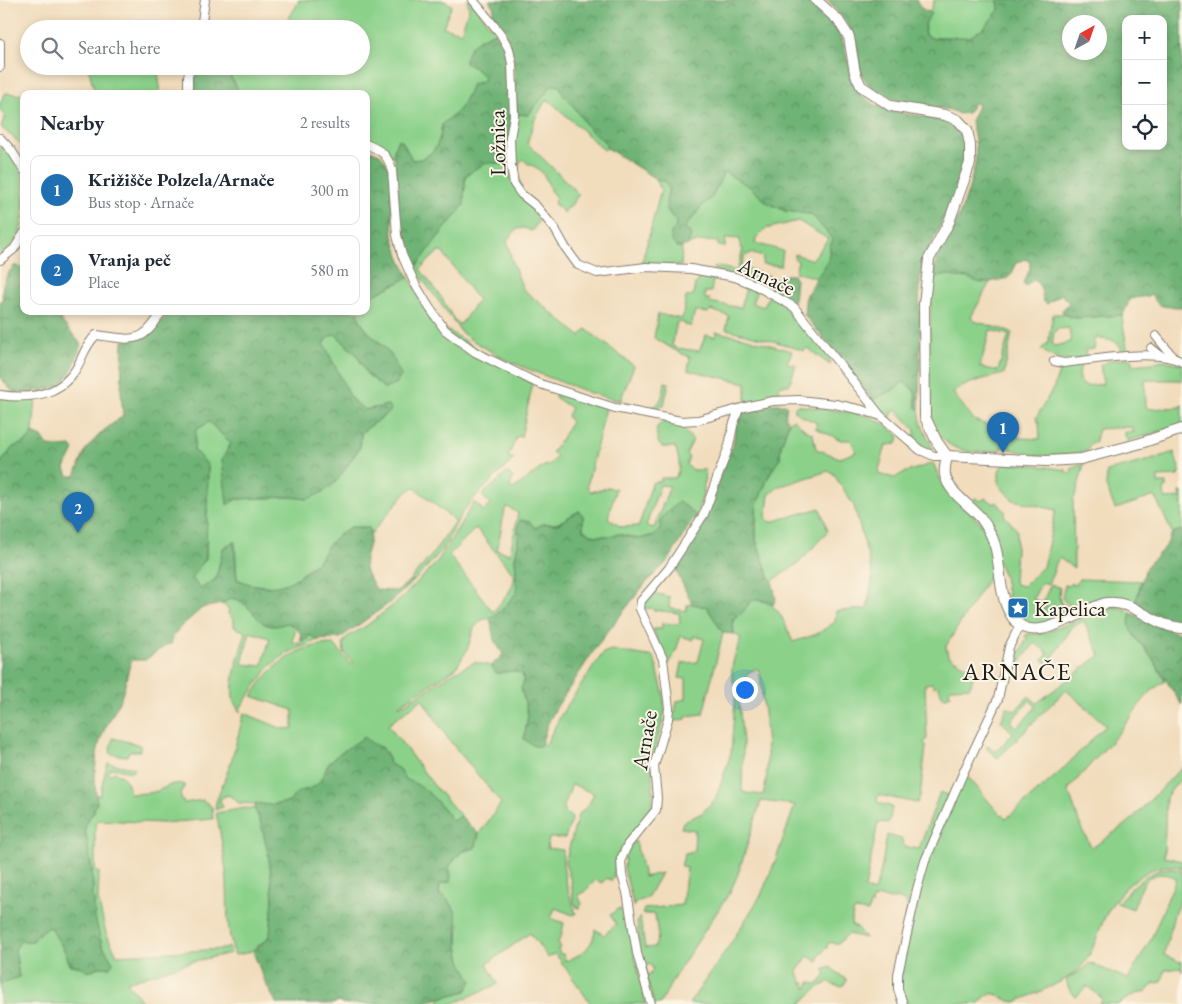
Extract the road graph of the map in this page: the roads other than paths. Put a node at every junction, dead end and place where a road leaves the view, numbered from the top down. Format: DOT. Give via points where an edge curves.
graph roads {
  1 [pos="205,0"];
  2 [pos="473,0"];
  3 [pos="816,0"];
  4 [pos="202,20"];
  5 [pos="0,43"];
  6 [pos="0,67"];
  7 [pos="188,75"];
  8 [pos="188,90"];
  9 [pos="0,138"];
  10 [pos="370,146"];
  11 [pos="20,164"];
  12 [pos="20,239"];
  13 [pos="0,260"];
  14 [pos="646,267"];
  15 [pos="160,315"];
  16 [pos="1156,336"];
  17 [pos="1151,348"];
  18 [pos="1161,356"];
  19 [pos="1178,360"];
  20 [pos="1054,361"];
  21 [pos="0,395"];
  22 [pos="739,409"];
  23 [pos="881,416"];
  24 [pos="1182,429"];
  25 [pos="947,456"];
  26 [pos="1020,625"];
  27 [pos="1182,628"];
  28 [pos="651,1004"];
  29 [pos="903,1004"];
  1 -- 4 [label="street"];
  2 -- 14 [label="street, Ložnica" via="500,33 509,50 514,116 510,138 514,184 555,229 578,265 597,273"];
  3 -- 25 [label="street" via="838,20 849,37 855,73 861,86 890,106 945,114 958,120 967,130 970,163 949,222 929,259 924,304 925,417"];
  5 -- 6 [label="street"];
  7 -- 8 [label="street"];
  9 -- 11 [label="street"];
  10 -- 22 [label="street, Arnače" via="385,153 390,161 402,255 429,307 445,330 456,339 536,383 615,408 681,421"];
  12 -- 13 [label="street"];
  14 -- 23 [label="street, Arnače" via="691,269 735,277 794,307"];
  15 -- 21 [label="street" via="153,328 135,338 96,335 88,343 75,371 63,384 43,394"];
  16 -- 19 [label="street"];
  17 -- 18 [label="street"];
  18 -- 19 [label="street"];
  18 -- 20 [label="street"];
  22 -- 23 [label="street, Arnače" via="774,401 799,400 835,404"];
  22 -- 28 [label="street, Arnače" via="704,514 670,568 641,601 640,610 663,660 669,708 654,766 656,810 628,844 621,859 636,953"];
  23 -- 25 [label="street, Arnače" via="920,450 934,456"];
  24 -- 25 [label="street" via="1081,459 1047,462"];
  25 -- 26 [label="street" via="945,475 954,492 982,519 994,539 1002,593 1014,620"];
  26 -- 27 [label="street" via="1031,630 1049,628 1108,603 1123,604 1166,625"];
  26 -- 29 [label="street" via="1009,647 998,699 925,861 898,974"];
}
